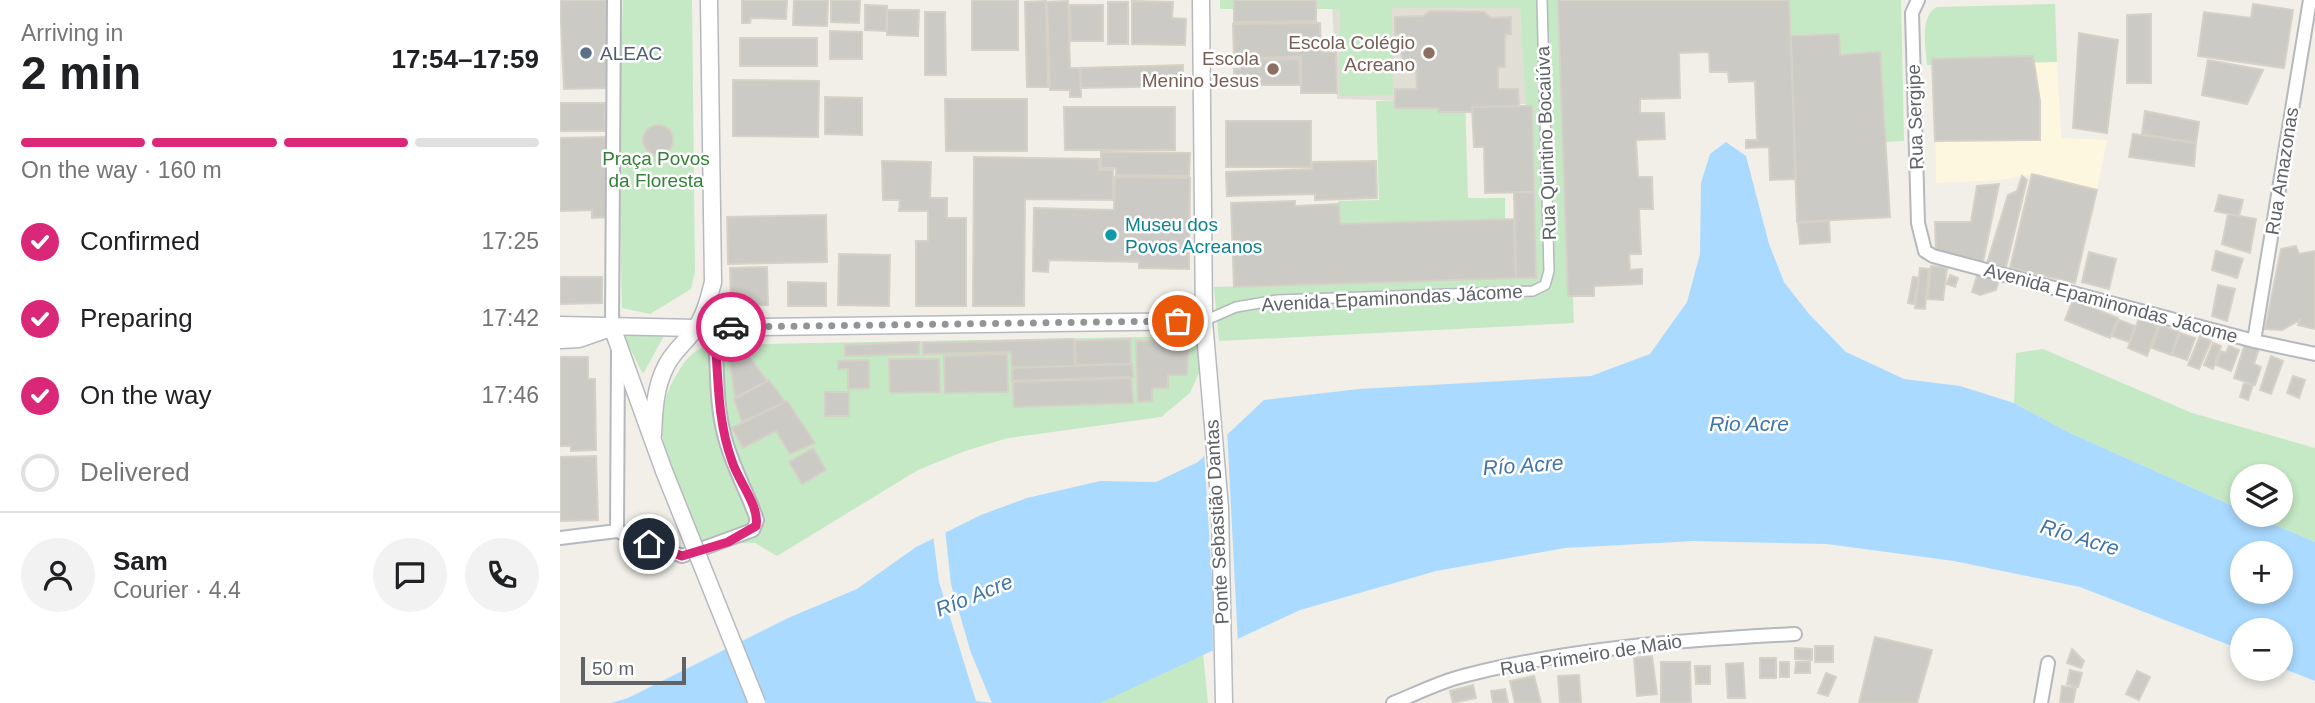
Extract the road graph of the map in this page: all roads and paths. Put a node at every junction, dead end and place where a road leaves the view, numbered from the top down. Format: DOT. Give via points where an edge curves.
graph roads {
  1 [pos="614,0"];
  2 [pos="709,0"];
  3 [pos="1201,0"];
  4 [pos="1542,0"];
  5 [pos="1918,0"];
  6 [pos="2310,0"];
  7 [pos="1919,235"];
  8 [pos="1545,285"];
  9 [pos="1204,321"];
  10 [pos="560,325"];
  11 [pos="612,327"];
  12 [pos="714,327"];
  13 [pos="696,328"];
  14 [pos="560,340"];
  15 [pos="2254,341"];
  16 [pos="618,350"];
  17 [pos="2315,354"];
  18 [pos="653,435"];
  19 [pos="617,531"];
  20 [pos="560,538"];
  21 [pos="1795,634"];
  22 [pos="2048,663"];
  23 [pos="757,703"];
  24 [pos="1224,703"];
  25 [pos="1393,703"];
  26 [pos="2041,703"];
  1 -- 11 [label="street"];
  2 -- 13 [label="main road" via="713,282"];
  3 -- 9 [label="main road, Ponte Sebastião Dantas"];
  4 -- 8 [label="street, Rua Quintino Bocaiúva" via="1549,271"];
  5 -- 7 [label="street, Rua Sergipe" via="1912,13"];
  6 -- 15 [label="street, Rua Amazonas"];
  7 -- 15 [label="street, Avenida Epaminondas Jácome" via="1933,256"];
  8 -- 9 [label="street, Avenida Epaminondas Jácome" via="1533,291 1277,300 1236,307"];
  9 -- 12 [label="main road, Avenida Epaminondas Jácome"];
  9 -- 24 [label="main road, Ponte Sebastião Dantas" via="1220,508"];
  10 -- 11 [label="main road, Avenida Epaminondas Jácome"];
  11 -- 13 [label="main road, Avenida Epaminondas Jácome"];
  11 -- 14 [label="main road, Avenida Epaminondas Jácome" via="579,340"];
  11 -- 16 [label="main road"];
  12 -- 13 [label="main road, Avenida Epaminondas Jácome"];
  12 -- 19 [label="street" via="723,432 756,526 728,542 682,556"];
  13 -- 18 [label="main road" via="664,368"];
  15 -- 17 [label="street, Avenida Epaminondas Jácome"];
  16 -- 18 [label="main road"];
  16 -- 19 [label="street"];
  18 -- 23 [label="main road, bridge"];
  19 -- 20 [label="street"];
  21 -- 25 [label="street, Rua Primeiro de Maio" via="1685,639 1573,654 1461,677"];
  22 -- 26 [label="street"];
}
